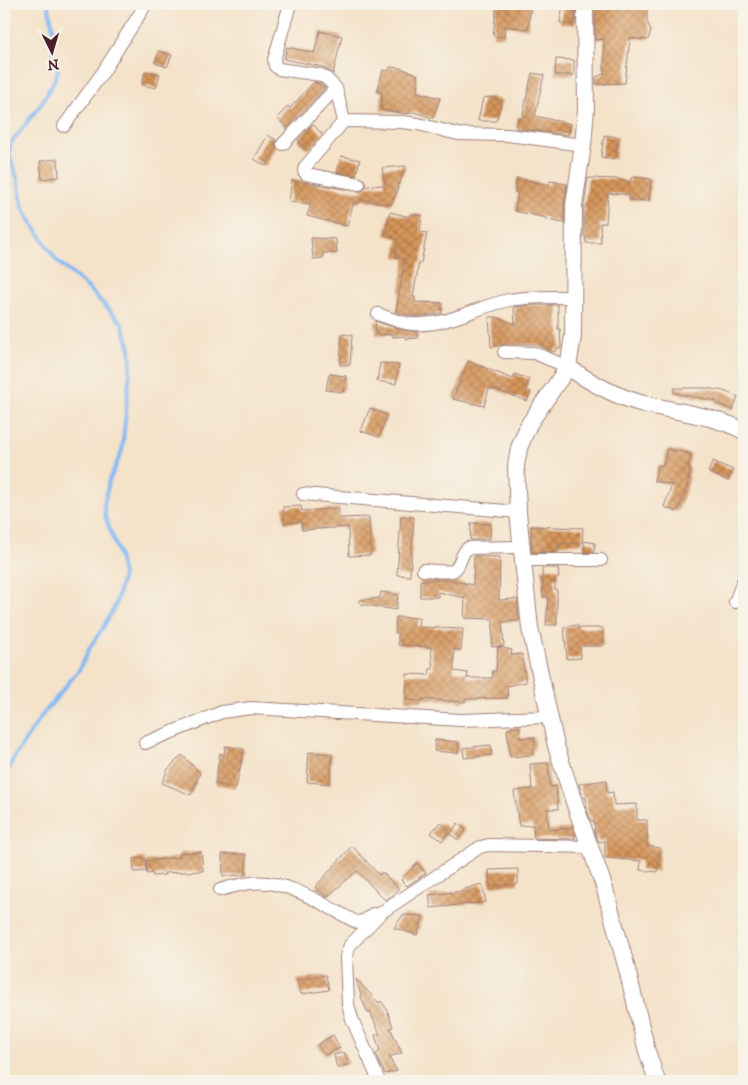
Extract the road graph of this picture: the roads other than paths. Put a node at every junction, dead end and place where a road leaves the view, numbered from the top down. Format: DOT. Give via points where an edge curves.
graph roads {
  1 [pos="146,4"];
  2 [pos="290,4"];
  3 [pos="586,4"];
  4 [pos="336,88"];
  5 [pos="344,121"];
  6 [pos="64,126"];
  7 [pos="283,144"];
  8 [pos="583,145"];
  9 [pos="359,184"];
  10 [pos="574,297"];
  11 [pos="378,314"];
  12 [pos="504,352"];
  13 [pos="568,367"];
  14 [pos="744,431"];
  15 [pos="303,494"];
  16 [pos="518,512"];
  17 [pos="522,553"];
  18 [pos="601,560"];
  19 [pos="423,570"];
  20 [pos="744,579"];
  21 [pos="735,602"];
  22 [pos="549,717"];
  23 [pos="144,743"];
  24 [pos="591,847"];
  25 [pos="220,890"];
  26 [pos="382,912"];
  27 [pos="379,1081"];
  28 [pos="657,1081"];
  1 -- 6 [label="street"];
  2 -- 4 [label="street" via="275,66 321,75"];
  3 -- 8 [label="street"];
  4 -- 5 [label="street"];
  4 -- 7 [label="street"];
  5 -- 8 [label="street" via="402,122 458,134 508,135"];
  5 -- 9 [label="street" via="304,171"];
  8 -- 10 [label="street" via="574,205"];
  10 -- 11 [label="street" via="547,296 507,301 455,319 424,324 410,324"];
  10 -- 13 [label="street"];
  12 -- 13 [label="street" via="534,353"];
  13 -- 14 [label="street" via="593,383 642,403 677,410"];
  13 -- 16 [label="street" via="529,424 519,448 516,466"];
  15 -- 16 [label="street"];
  16 -- 17 [label="street"];
  17 -- 18 [label="street"];
  17 -- 19 [label="street" via="468,548 463,550 457,568 452,571"];
  17 -- 22 [label="street" via="530,628"];
  20 -- 21 [label="street"];
  22 -- 23 [label="street" via="461,720 251,708 222,712"];
  22 -- 24 [label="street" via="565,777"];
  24 -- 26 [label="street" via="480,847"];
  24 -- 28 [label="street"];
  25 -- 26 [label="street" via="251,882 276,884 356,922"];
  26 -- 27 [label="street" via="350,945 346,956 348,1004"];
}
